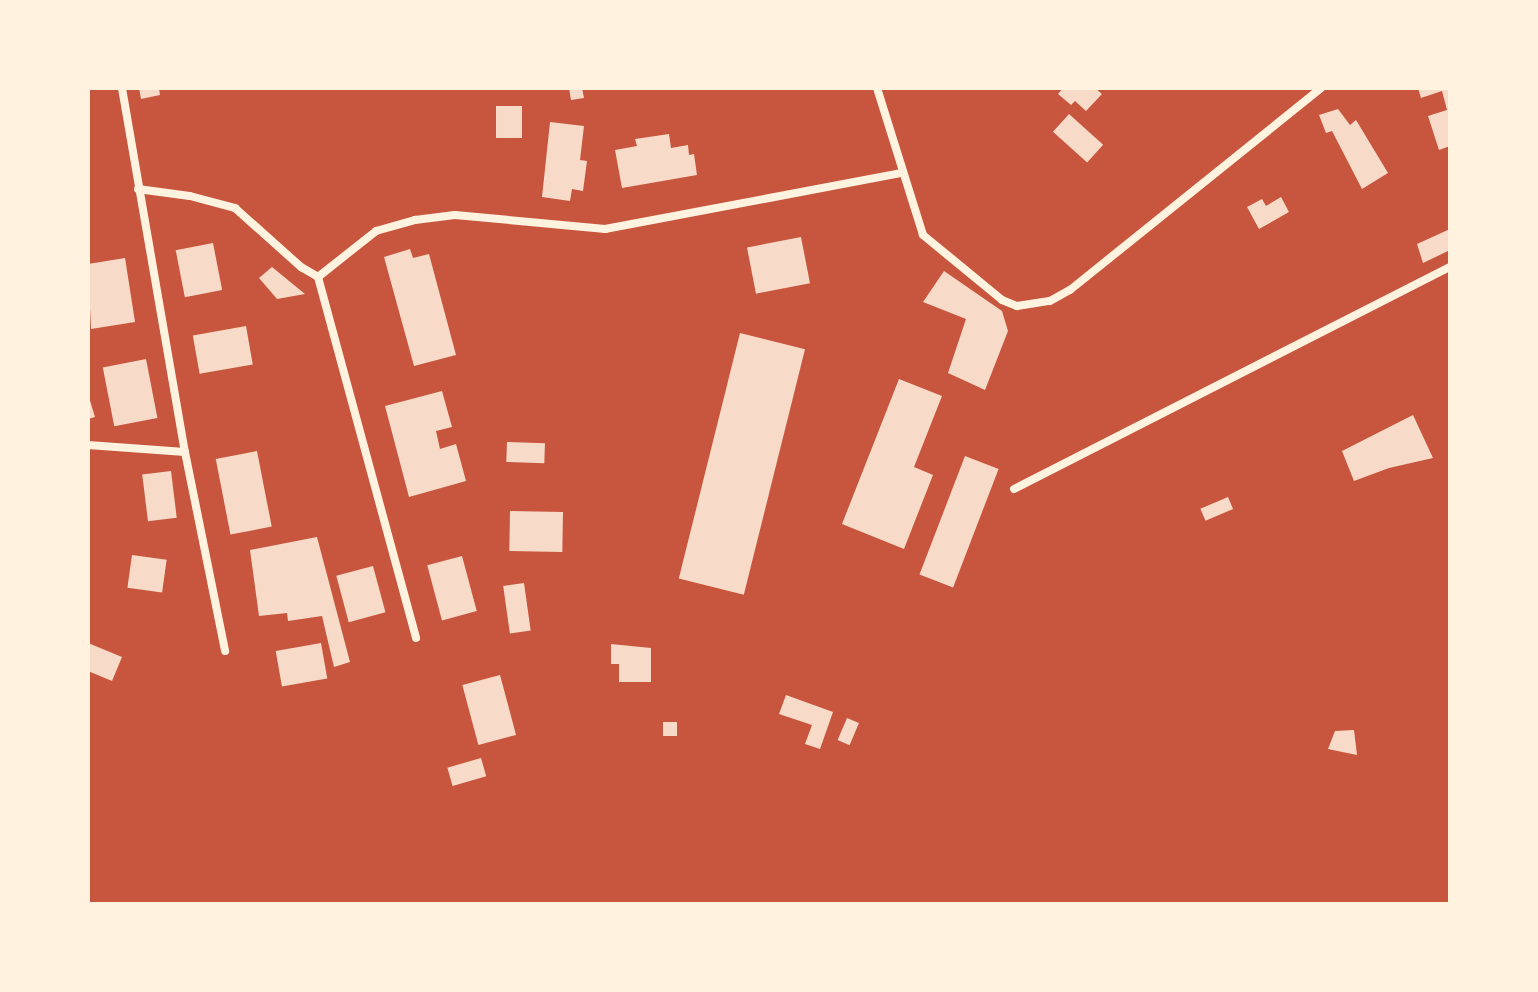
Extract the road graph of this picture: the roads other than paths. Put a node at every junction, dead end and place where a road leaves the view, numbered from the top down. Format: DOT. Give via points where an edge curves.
graph roads {
  1 [pos="122,88"];
  2 [pos="877,88"];
  3 [pos="1320,90"];
  4 [pos="902,173"];
  5 [pos="138,189"];
  6 [pos="1450,267"];
  7 [pos="318,277"];
  8 [pos="88,445"];
  9 [pos="185,452"];
  10 [pos="1014,489"];
  11 [pos="416,638"];
  12 [pos="225,651"];
  1 -- 5 [label="street"];
  2 -- 4 [label="street"];
  3 -- 4 [label="street" via="1050,301 1017,306 923,235"];
  4 -- 7 [label="street" via="605,229 455,215 415,220 376,231"];
  5 -- 7 [label="street" via="235,208"];
  5 -- 9 [label="street"];
  6 -- 10 [label="street"];
  7 -- 11 [label="street"];
  8 -- 9 [label="street"];
  9 -- 12 [label="street"];
}
